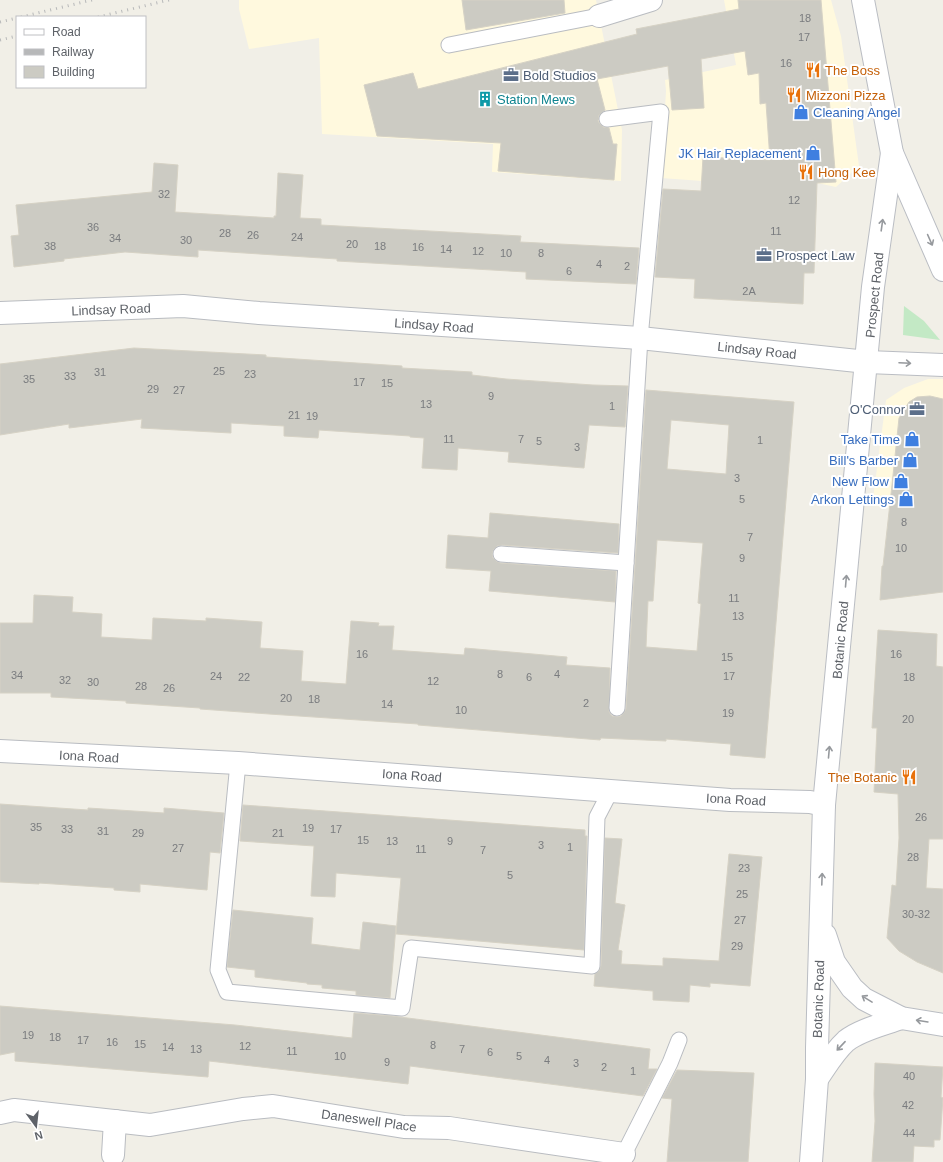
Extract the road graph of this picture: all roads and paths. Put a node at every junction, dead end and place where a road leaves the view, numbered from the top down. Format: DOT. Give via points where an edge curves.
graph roads {
  1 [pos="651,0"];
  2 [pos="864,0"];
  3 [pos="599,16"];
  4 [pos="449,45"];
  5 [pos="607,119"];
  6 [pos="892,153"];
  7 [pos="943,270"];
  8 [pos="0,313"];
  9 [pos="640,338"];
  10 [pos="867,362"];
  11 [pos="943,365"];
  12 [pos="501,554"];
  13 [pos="626,563"];
  14 [pos="617,708"];
  15 [pos="0,751"];
  16 [pos="238,763"];
  17 [pos="611,790"];
  18 [pos="824,805"];
  19 [pos="820,918"];
  20 [pos="901,1018"];
  21 [pos="943,1025"];
  22 [pos="679,1040"];
  23 [pos="817,1079"];
  24 [pos="0,1113"];
  25 [pos="115,1122"];
  26 [pos="113,1155"];
  27 [pos="624,1158"];
  28 [pos="811,1162"];
  1 -- 3 [label="street"];
  2 -- 6 [label="street, Prospect Road"];
  3 -- 4 [label="lane"];
  5 -- 9 [label="lane" via="661,112"];
  6 -- 7 [label="street, Prospect Road, one-way"];
  10 -- 6 [label="street, Prospect Road, one-way" via="873,287"];
  8 -- 9 [label="street, Lindsay Road" via="183,306"];
  9 -- 10 [label="street, Lindsay Road"];
  9 -- 13 [label="lane"];
  10 -- 11 [label="street, one-way"];
  18 -- 10 [label="street, Botanic Road, one-way"];
  12 -- 13 [label="lane"];
  13 -- 14 [label="lane"];
  15 -- 16 [label="street, Iona Road"];
  16 -- 17 [label="street, Iona Road"];
  16 -- 17 [label="lane" via="218,970 227,992 402,1008 412,948 592,966 597,817"];
  17 -- 18 [label="street, Iona Road" via="730,800 810,802"];
  19 -- 18 [label="street, Botanic Road, one-way"];
  20 -- 19 [label="street, Botanic Road, one-way" via="864,999 852,988 834,962"];
  19 -- 23 [label="street, Botanic Road"];
  21 -- 20 [label="street, one-way"];
  20 -- 23 [label="street, Botanic Road, one-way" via="847,1040"];
  22 -- 27 [label="lane"];
  23 -- 28 [label="street, Botanic Road"];
  24 -- 25 [label="street, Daneswell Place" via="14,1110"];
  25 -- 26 [label="street"];
  25 -- 27 [label="street, Daneswell Place" via="150,1124 273,1106 404,1127 449,1128"];
}
